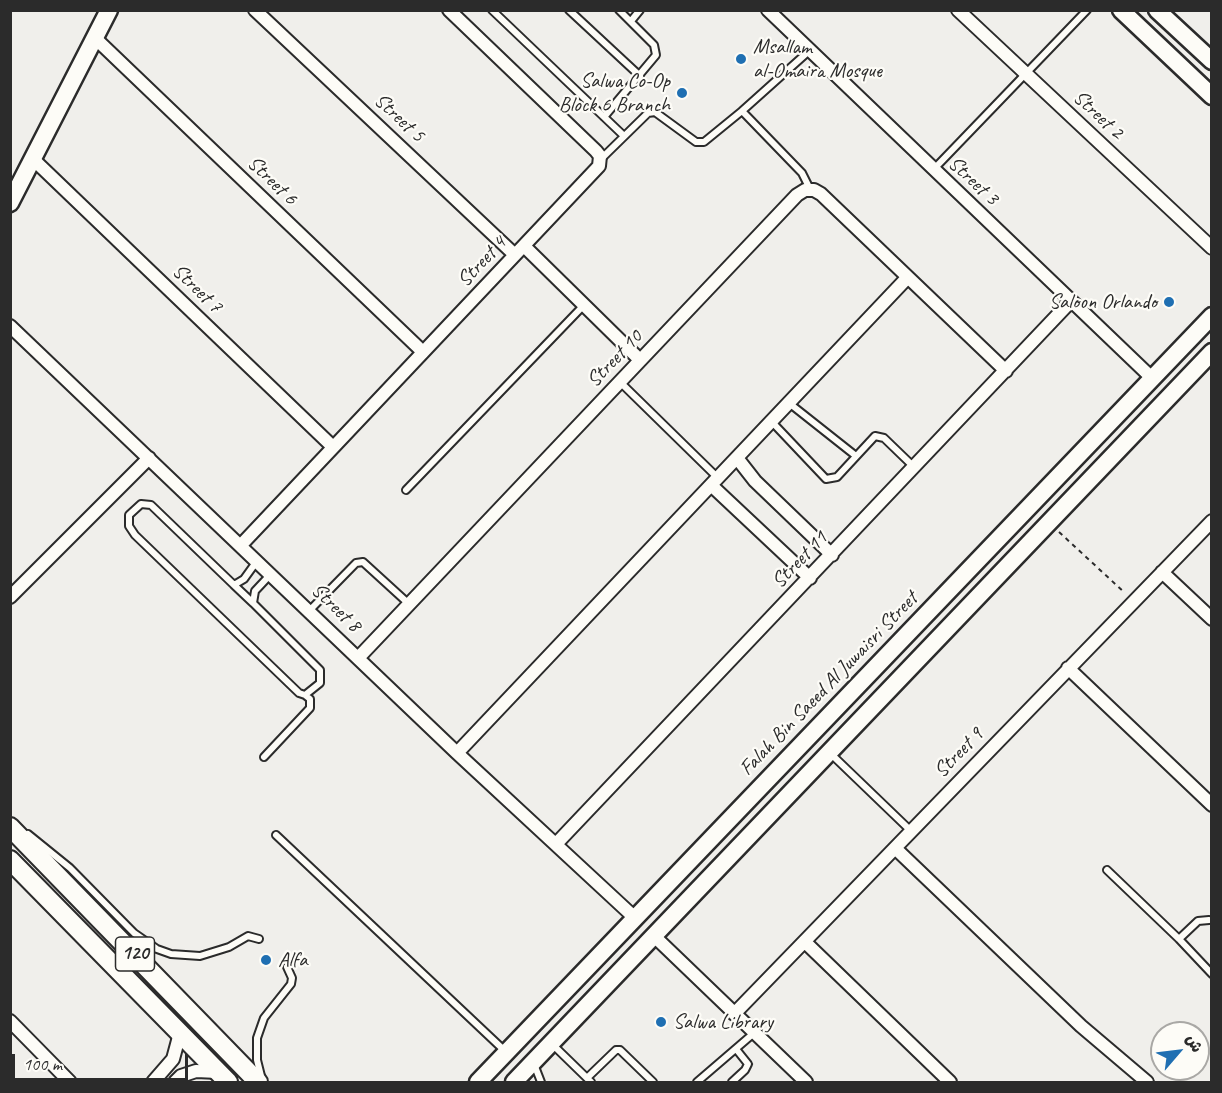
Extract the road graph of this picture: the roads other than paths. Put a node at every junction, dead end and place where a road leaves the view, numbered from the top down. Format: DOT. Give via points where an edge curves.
graph roads {
  1 [pos="109,10"];
  2 [pos="255,10"];
  3 [pos="449,10"];
  4 [pos="492,10"];
  5 [pos="569,10"];
  6 [pos="619,10"];
  7 [pos="640,10"];
  8 [pos="768,10"];
  9 [pos="958,10"];
  10 [pos="1087,10"];
  11 [pos="1121,10"];
  12 [pos="1156,10"];
  13 [pos="631,21"];
  14 [pos="95,38"];
  15 [pos="808,51"];
  16 [pos="1210,58"];
  17 [pos="1025,74"];
  18 [pos="640,76"];
  19 [pos="1212,96"];
  20 [pos="742,111"];
  21 [pos="604,117"];
  22 [pos="624,136"];
  23 [pos="33,159"];
  24 [pos="600,159"];
  25 [pos="933,170"];
  26 [pos="810,189"];
  27 [pos="10,203"];
  28 [pos="1212,248"];
  29 [pos="520,250"];
  30 [pos="908,278"];
  31 [pos="1071,301"];
  32 [pos="584,305"];
  33 [pos="1212,316"];
  34 [pos="10,326"];
  35 [pos="423,352"];
  36 [pos="1212,352"];
  37 [pos="640,360"];
  38 [pos="1006,371"];
  39 [pos="1153,379"];
  40 [pos="620,381"];
  41 [pos="789,403"];
  42 [pos="772,422"];
  43 [pos="1092,442"];
  44 [pos="333,447"];
  45 [pos="856,456"];
  46 [pos="149,458"];
  47 [pos="737,458"];
  48 [pos="1106,461"];
  49 [pos="914,468"];
  50 [pos="714,481"];
  51 [pos="406,490"];
  52 [pos="1212,520"];
  53 [pos="241,545"];
  54 [pos="832,555"];
  55 [pos="257,560"];
  56 [pos="1162,572"];
  57 [pos="271,573"];
  58 [pos="810,578"];
  59 [pos="234,585"];
  60 [pos="10,597"];
  61 [pos="253,603"];
  62 [pos="409,604"];
  63 [pos="310,610"];
  64 [pos="1212,619"];
  65 [pos="359,657"];
  66 [pos="1068,668"];
  67 [pos="305,695"];
  68 [pos="828,752"];
  69 [pos="457,753"];
  70 [pos="264,757"];
  71 [pos="1212,804"];
  72 [pos="739,810"];
  73 [pos="10,822"];
  74 [pos="10,828"];
  75 [pos="755,829"];
  76 [pos="911,831"];
  77 [pos="276,835"];
  78 [pos="556,844"];
  79 [pos="895,848"];
  80 [pos="15,868"];
  81 [pos="1107,870"];
  82 [pos="81,898"];
  83 [pos="62,916"];
  84 [pos="635,918"];
  85 [pos="1211,921"];
  86 [pos="653,935"];
  87 [pos="259,939"];
  88 [pos="1179,939"];
  89 [pos="805,942"];
  90 [pos="287,968"];
  91 [pos="1212,974"];
  92 [pos="734,1014"];
  93 [pos="10,1021"];
  94 [pos="180,1033"];
  95 [pos="754,1033"];
  96 [pos="551,1043"];
  97 [pos="736,1049"];
  98 [pos="506,1053"];
  99 [pos="533,1062"];
  100 [pos="223,1077"];
  101 [pos="589,1080"];
  102 [pos="70,1083"];
  103 [pos="153,1083"];
  104 [pos="174,1083"];
  105 [pos="258,1083"];
  106 [pos="263,1083"];
  107 [pos="478,1083"];
  108 [pos="514,1083"];
  109 [pos="542,1083"];
  110 [pos="653,1083"];
  111 [pos="697,1083"];
  112 [pos="732,1083"];
  113 [pos="806,1083"];
  114 [pos="950,1083"];
  115 [pos="1147,1083"];
  1 -- 14 [label="street"];
  2 -- 29 [label="street, Street 5"];
  3 -- 24 [label="street"];
  4 -- 21 [label="lane"];
  5 -- 18 [label="lane"];
  6 -- 13 [label="lane"];
  7 -- 13 [label="lane"];
  8 -- 15 [label="street, Street 3"];
  9 -- 17 [label="street, Street 2"];
  10 -- 17 [label="lane"];
  11 -- 19 [label="street"];
  12 -- 16 [label="street"];
  13 -- 18 [label="lane" via="656,50 654,60"];
  14 -- 23 [label="street"];
  14 -- 35 [label="street, Street 6"];
  15 -- 20 [label="lane"];
  15 -- 25 [label="street, Street 3"];
  17 -- 25 [label="lane"];
  17 -- 28 [label="street, Street 2"];
  18 -- 21 [label="lane"];
  20 -- 22 [label="lane" via="704,142 688,138 655,112 648,113"];
  20 -- 26 [label="lane" via="802,173"];
  21 -- 22 [label="lane"];
  22 -- 24 [label="lane"];
  23 -- 27 [label="street"];
  23 -- 44 [label="street, Street 7"];
  24 -- 29 [label="street, Street 4" via="597,169"];
  25 -- 31 [label="street, Street 3"];
  26 -- 30 [label="street" via="821,194"];
  26 -- 37 [label="street, Street 10" via="797,195"];
  29 -- 32 [label="street, Street 5"];
  29 -- 35 [label="street, Street 4"];
  30 -- 38 [label="street"];
  30 -- 41 [label="street"];
  31 -- 38 [label="street, Street 11"];
  31 -- 39 [label="street, Street 3"];
  32 -- 37 [label="street, Street 5"];
  32 -- 51 [label="lane"];
  33 -- 39 [label="street, Falah Bin Saeed Al Juwaisri Street"];
  34 -- 46 [label="street, Street 8"];
  35 -- 44 [label="street, Street 4"];
  36 -- 48 [label="street"];
  37 -- 40 [label="street, Street 10"];
  38 -- 49 [label="street, Street 11"];
  39 -- 43 [label="street, Falah Bin Saeed Al Juwaisri Street"];
  40 -- 50 [label="lane"];
  40 -- 62 [label="street, Street 10"];
  41 -- 42 [label="street"];
  41 -- 45 [label="lane"];
  42 -- 45 [label="lane" via="826,479 837,477"];
  42 -- 47 [label="street"];
  43 -- 48 [label="street" via="1091,458"];
  43 -- 72 [label="street, Falah Bin Saeed Al Juwaisri Street"];
  44 -- 53 [label="street, Street 4"];
  45 -- 49 [label="lane" via="878,436"];
  46 -- 53 [label="street, Street 8"];
  46 -- 60 [label="street"];
  47 -- 50 [label="street"];
  47 -- 54 [label="street" via="755,481"];
  48 -- 68 [label="street"];
  49 -- 54 [label="street, Street 11"];
  50 -- 58 [label="street"];
  50 -- 69 [label="street"];
  52 -- 56 [label="street, Street 9"];
  53 -- 55 [label="street, Street 8"];
  54 -- 58 [label="street, Street 11"];
  55 -- 57 [label="street, Street 8"];
  55 -- 59 [label="lane" via="244,579"];
  56 -- 64 [label="street"];
  56 -- 66 [label="street, Street 9"];
  57 -- 61 [label="lane" via="255,591"];
  57 -- 63 [label="street, Street 8"];
  58 -- 78 [label="street, Street 11"];
  59 -- 61 [label="lane"];
  59 -- 67 [label="lane" via="151,505 141,504 129,515 129,526 135,535"];
  61 -- 67 [label="lane" via="320,670 320,683"];
  62 -- 63 [label="lane" via="363,562 356,563"];
  62 -- 65 [label="street, Street 10"];
  63 -- 65 [label="street, Street 8"];
  65 -- 69 [label="street, Street 8"];
  66 -- 71 [label="street"];
  66 -- 76 [label="street, Street 9"];
  67 -- 70 [label="lane" via="310,699 310,708"];
  68 -- 75 [label="street"];
  68 -- 76 [label="lane"];
  69 -- 78 [label="street, Street 8"];
  72 -- 75 [label="street" via="750,813"];
  72 -- 84 [label="street, Falah Bin Saeed Al Juwaisri Street"];
  73 -- 87 [label="lane" via="70,868 134,933 157,949 200,956 248,936"];
  74 -- 82 [label="main road, 120"];
  75 -- 86 [label="street"];
  76 -- 79 [label="street, Street 9"];
  77 -- 98 [label="lane"];
  78 -- 84 [label="street, Street 8"];
  79 -- 89 [label="street, Street 9"];
  79 -- 115 [label="street" via="1081,1026"];
  80 -- 83 [label="main road, 120"];
  81 -- 88 [label="lane"];
  82 -- 83 [label="main road" via="66,900"];
  82 -- 105 [label="main road, 120"];
  83 -- 94 [label="main road, 120"];
  84 -- 98 [label="street, Falah Bin Saeed Al Juwaisri Street"];
  85 -- 88 [label="lane" via="1198,921"];
  86 -- 92 [label="street"];
  86 -- 96 [label="street"];
  88 -- 91 [label="lane"];
  89 -- 92 [label="street, Street 9"];
  89 -- 114 [label="street"];
  90 -- 106 [label="lane" via="291,984 264,1018 257,1038"];
  92 -- 95 [label="street"];
  93 -- 102 [label="street"];
  94 -- 100 [label="main road, 120"];
  94 -- 103 [label="street" via="173,1059"];
  95 -- 97 [label="lane"];
  95 -- 113 [label="street"];
  96 -- 99 [label="street"];
  96 -- 101 [label="lane"];
  97 -- 111 [label="lane"];
  97 -- 112 [label="lane" via="748,1064"];
  98 -- 107 [label="street, Falah Bin Saeed Al Juwaisri Street"];
  99 -- 108 [label="street"];
  99 -- 109 [label="lane"];
  100 -- 104 [label="street" via="196,1071"];
  101 -- 110 [label="lane" via="620,1050"];
}
